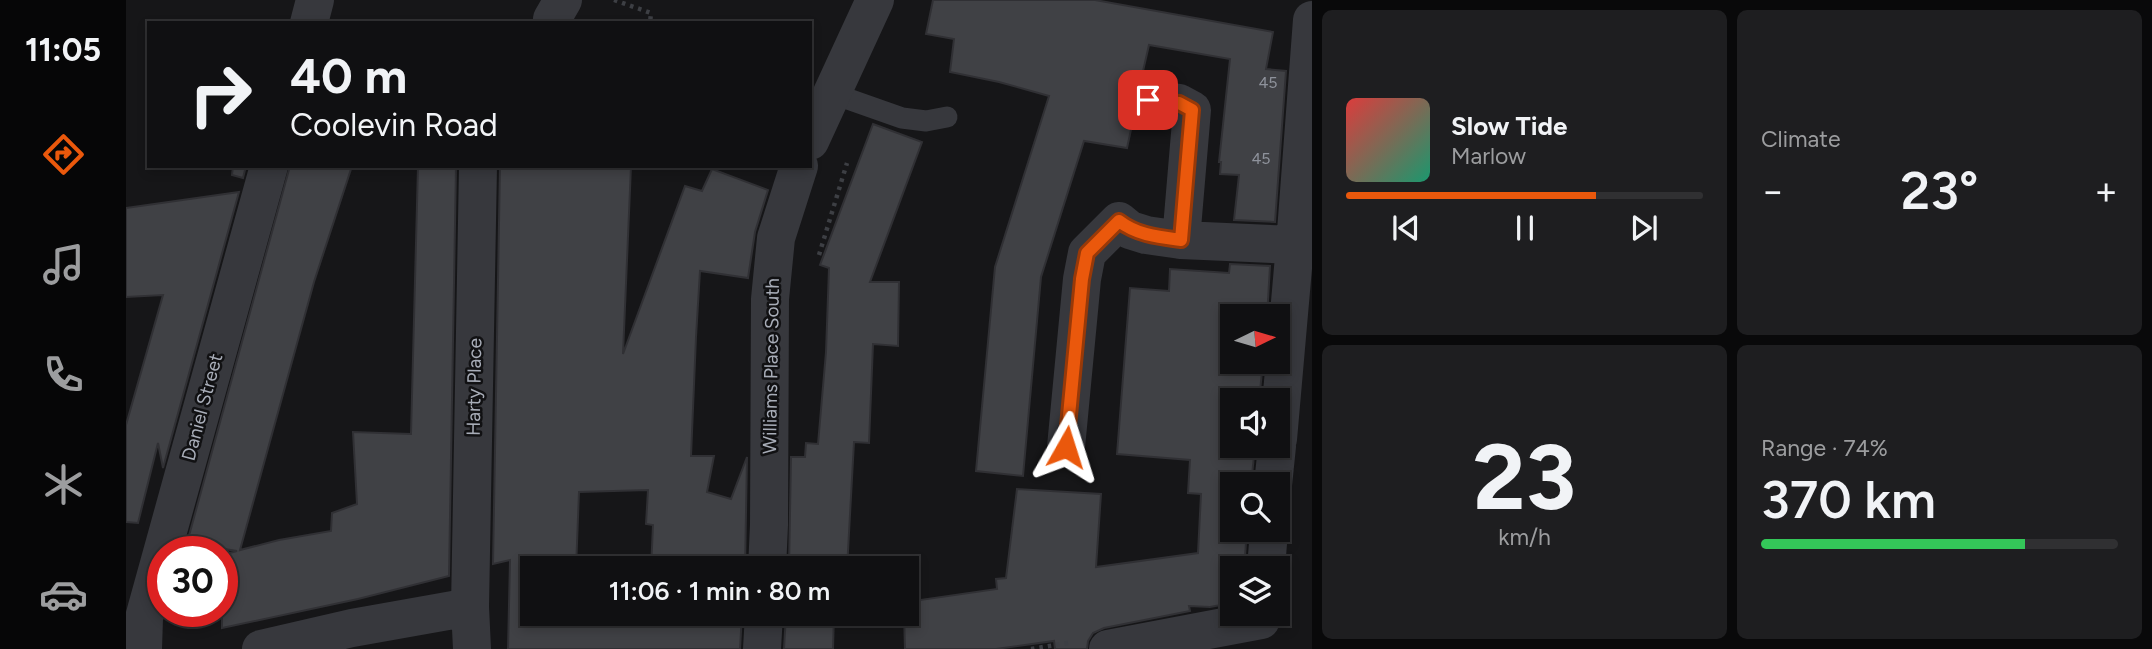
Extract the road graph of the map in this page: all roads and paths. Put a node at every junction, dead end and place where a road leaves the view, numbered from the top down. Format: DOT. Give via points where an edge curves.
graph roads {
  1 [pos="614,0"];
  2 [pos="875,0"];
  3 [pos="1312,20"];
  4 [pos="650,21"];
  5 [pos="848,99"];
  6 [pos="1148,100"];
  7 [pos="947,117"];
  8 [pos="812,139"];
  9 [pos="268,168"];
  10 [pos="478,168"];
  11 [pos="788,170"];
  12 [pos="1181,240"];
  13 [pos="1296,245"];
  14 [pos="817,262"];
  15 [pos="1283,388"];
  16 [pos="1066,447"];
  17 [pos="768,556"];
  18 [pos="470,607"];
  19 [pos="763,626"];
  20 [pos="1259,628"];
  21 [pos="143,649"];
  22 [pos="261,649"];
  23 [pos="472,649"];
  24 [pos="762,649"];
  25 [pos="1108,649"];
  1 -- 4 [label="path" via="651,13"];
  2 -- 5 [label="street"];
  3 -- 13 [label="street"];
  5 -- 7 [label="lane" via="902,118 926,121"];
  5 -- 8 [label="street"];
  5 -- 14 [label="path"];
  6 -- 12 [label="street" via="1179,103 1192,110"];
  9 -- 21 [label="street, Daniel Street" via="144,618"];
  10 -- 18 [label="street, Harty Place"];
  11 -- 17 [label="street, Williams Place South" via="770,299"];
  12 -- 13 [label="street"];
  12 -- 16 [label="street" via="1146,235 1119,221 1087,253"];
  13 -- 15 [label="street"];
  18 -- 22 [label="street"];
  18 -- 23 [label="street, Harty Place"];
  19 -- 24 [label="street"];
  20 -- 25 [label="street"];
}
